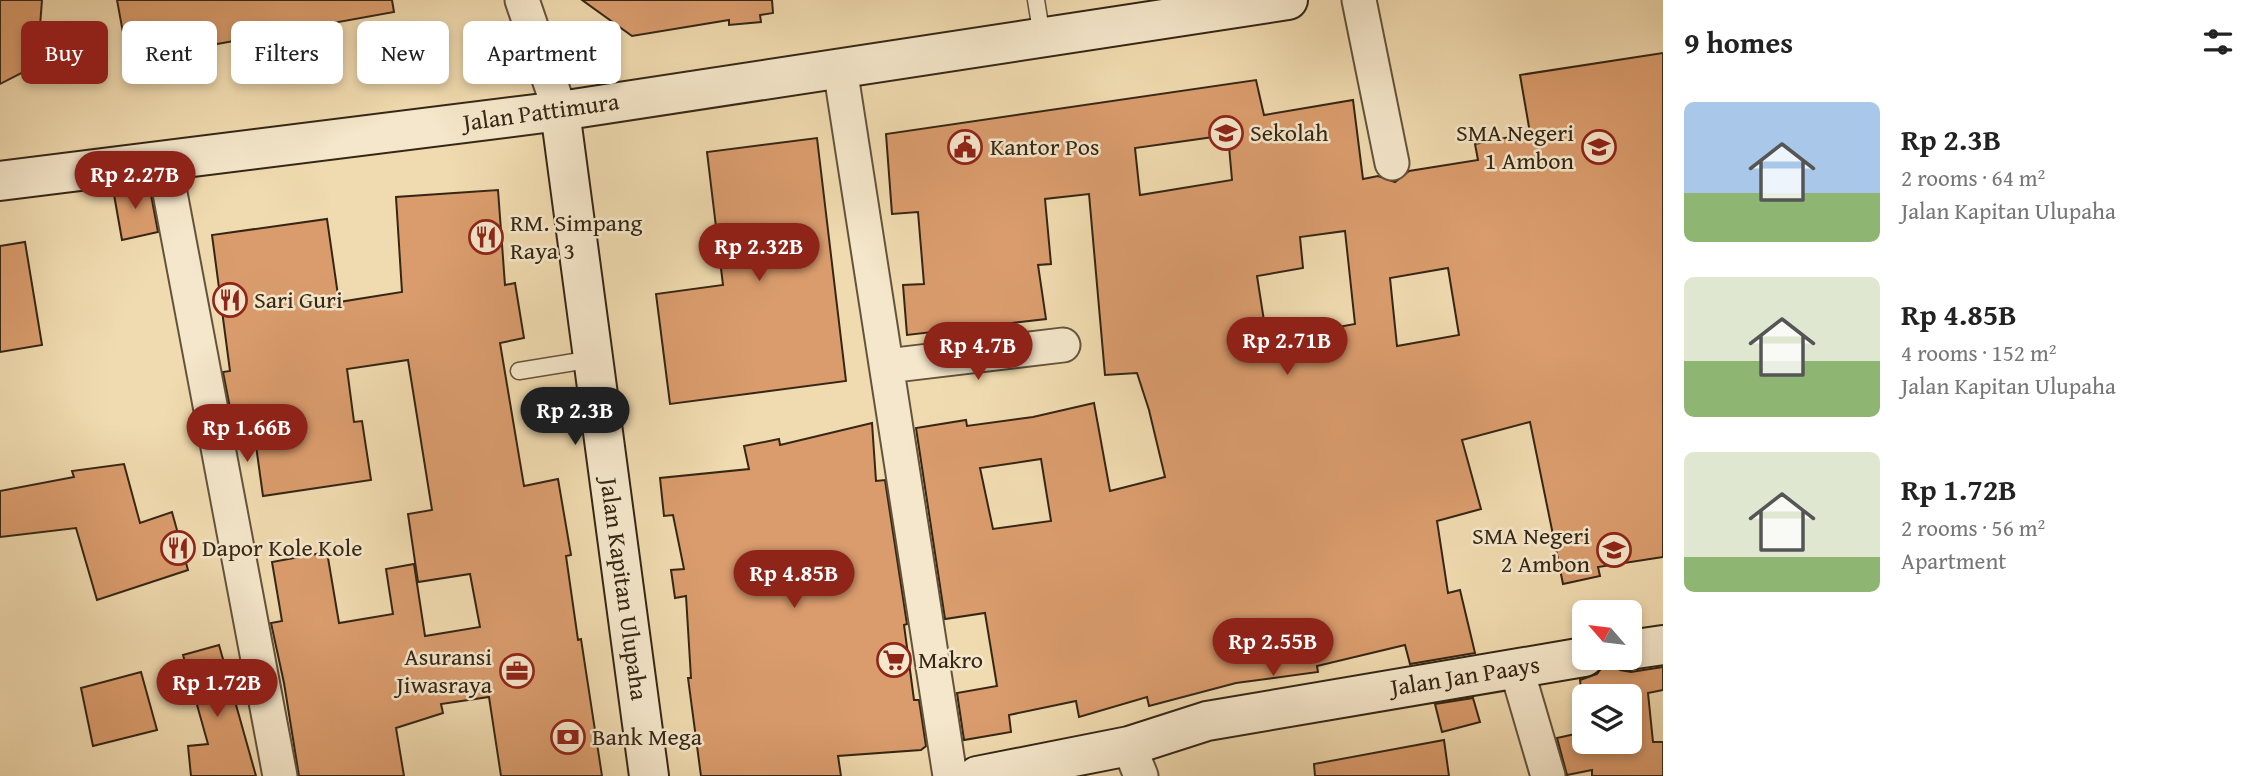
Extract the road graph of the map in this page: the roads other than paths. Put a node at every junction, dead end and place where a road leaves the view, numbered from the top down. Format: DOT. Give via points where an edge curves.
graph roads {
  1 [pos="522,0"];
  2 [pos="1036,0"];
  3 [pos="1288,0"];
  4 [pos="1359,0"];
  5 [pos="1042,40"];
  6 [pos="840,68"];
  7 [pos="560,111"];
  8 [pos="164,161"];
  9 [pos="1392,163"];
  10 [pos="0,181"];
  11 [pos="1063,345"];
  12 [pos="593,359"];
  13 [pos="887,366"];
  14 [pos="519,371"];
  15 [pos="1663,645"];
  16 [pos="1642,648"];
  17 [pos="1572,659"];
  18 [pos="1516,667"];
  19 [pos="1135,761"];
  20 [pos="280,776"];
  21 [pos="649,776"];
  22 [pos="950,776"];
  23 [pos="977,776"];
  24 [pos="1548,776"];
  1 -- 7 [label="street"];
  2 -- 5 [label="lane"];
  3 -- 5 [label="main road, Jalan Pattimura"];
  4 -- 9 [label="street"];
  5 -- 6 [label="main road, Jalan Pattimura"];
  6 -- 7 [label="main road, Jalan Pattimura"];
  6 -- 13 [label="street"];
  7 -- 8 [label="main road, Jalan Pattimura"];
  7 -- 12 [label="main road, Jalan Kapitan Ulupaha"];
  8 -- 10 [label="main road, Jalan Pattimura"];
  8 -- 20 [label="street"];
  11 -- 13 [label="street"];
  12 -- 14 [label="lane"];
  12 -- 21 [label="main road, Jalan Kapitan Ulupaha"];
  13 -- 22 [label="street"];
  15 -- 16 [label="main road"];
  17 -- 18 [label="main road, Jalan Jan Paays"];
  18 -- 19 [label="main road, Jalan Jan Paays" via="1207,721"];
  18 -- 24 [label="street"];
  19 -- 23 [label="main road, Jalan Jan Paays"];
}
